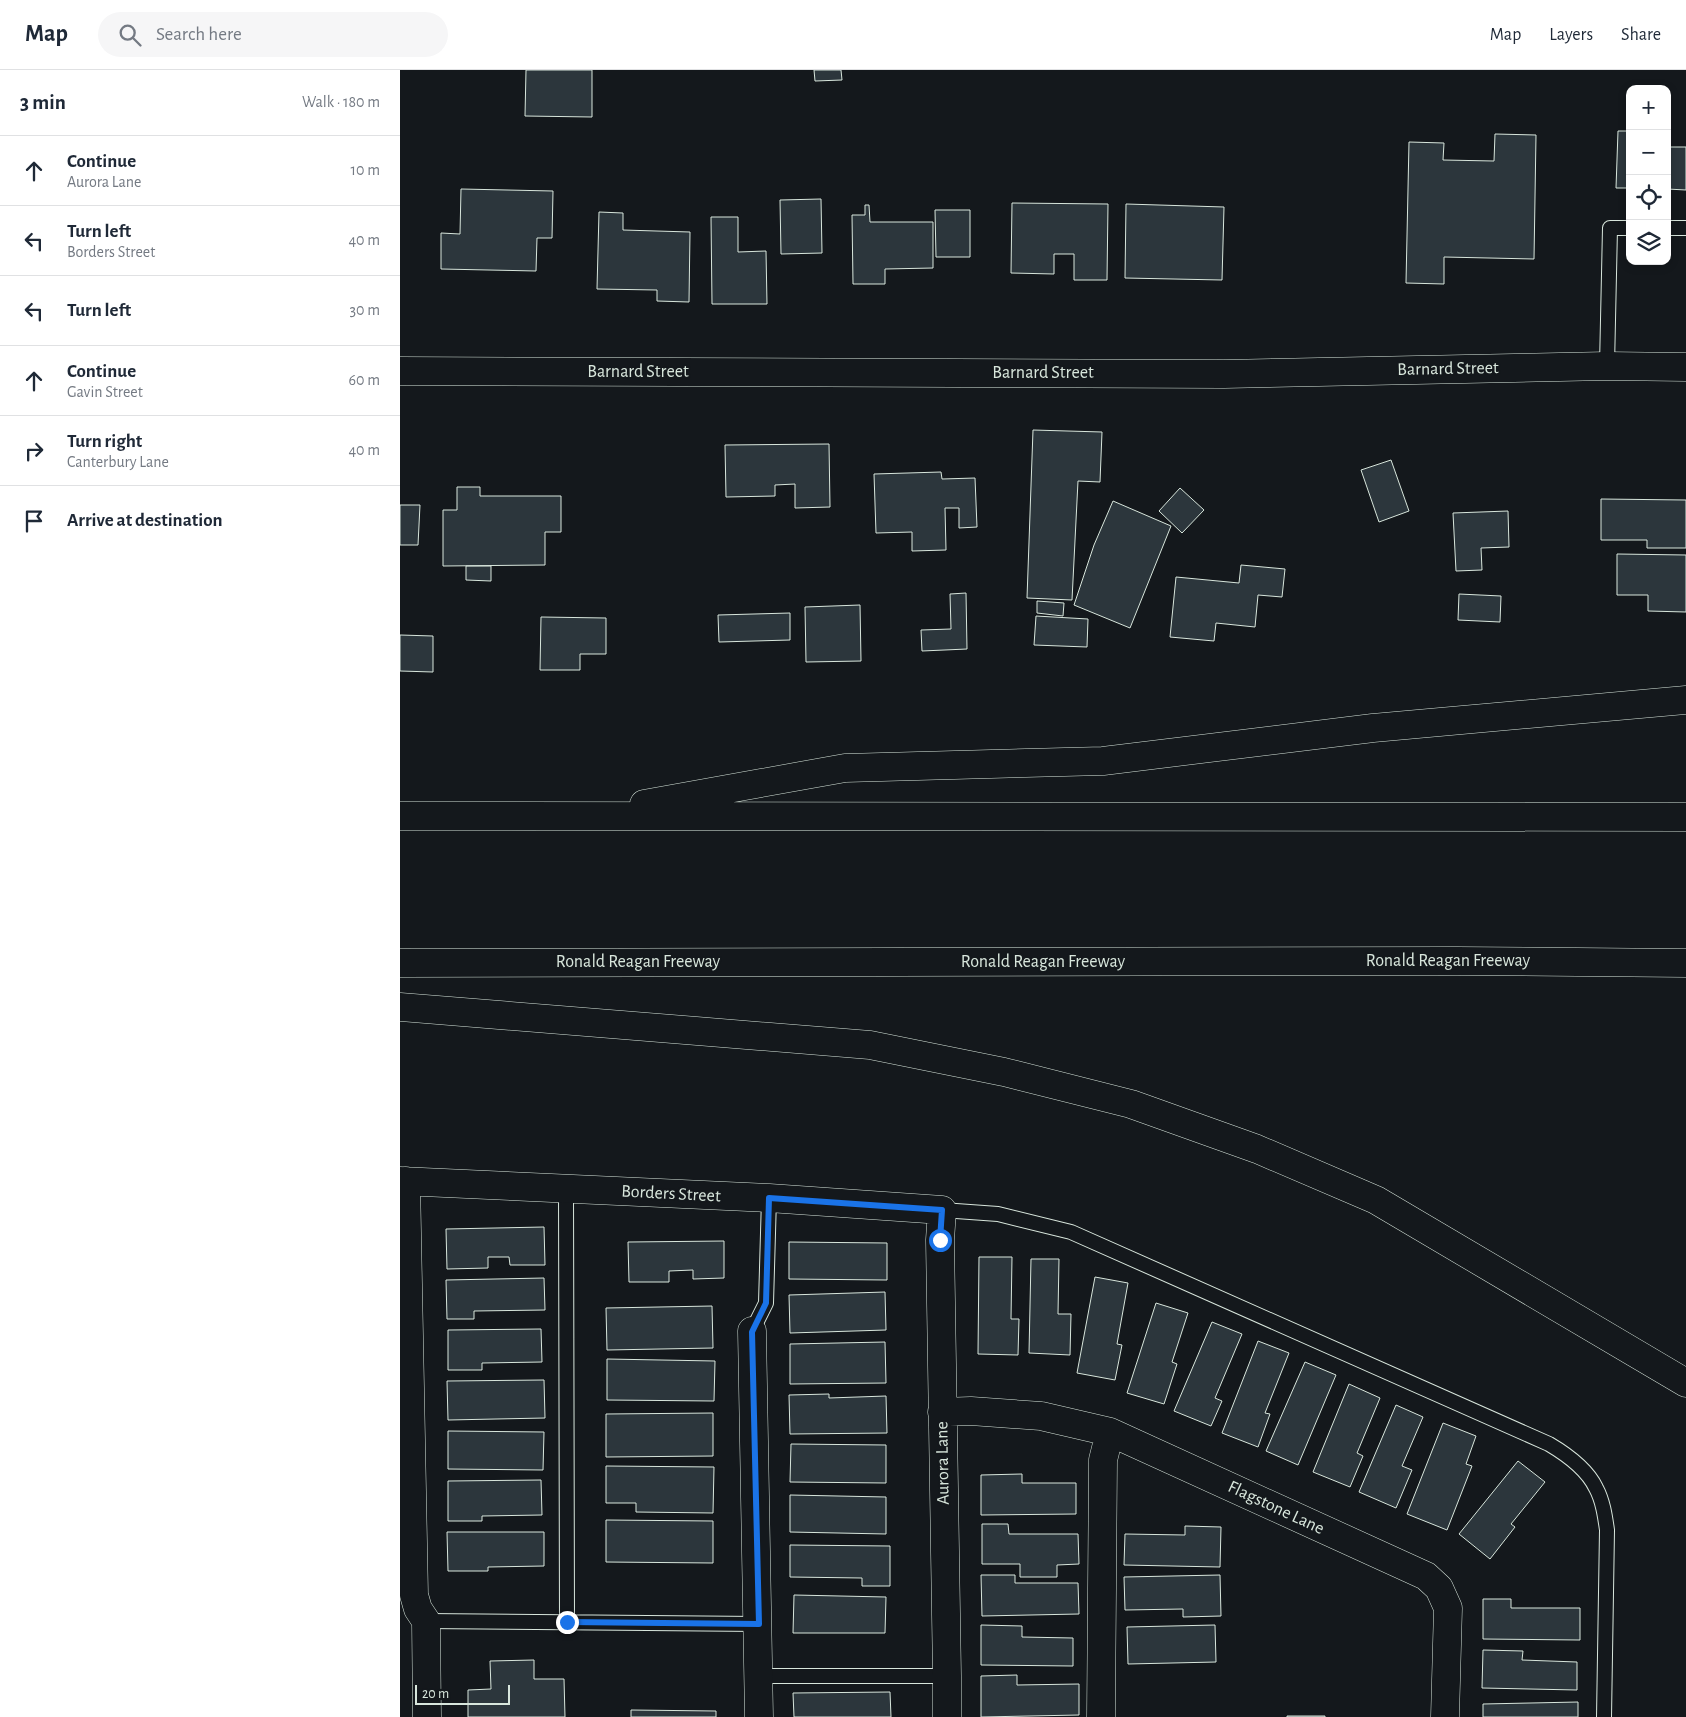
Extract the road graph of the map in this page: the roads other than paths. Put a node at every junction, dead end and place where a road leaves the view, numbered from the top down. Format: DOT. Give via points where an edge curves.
graph roads {
  1 [pos="1626,228"];
  2 [pos="1671,228"];
  3 [pos="1686,228"];
  4 [pos="1606,366"];
  5 [pos="1686,367"];
  6 [pos="400,371"];
  7 [pos="1686,700"];
  8 [pos="400,816"];
  9 [pos="572,816"];
  10 [pos="1686,817"];
  11 [pos="400,963"];
  12 [pos="1686,963"];
  13 [pos="400,1007"];
  14 [pos="403,1181"];
  15 [pos="566,1190"];
  16 [pos="769,1198"];
  17 [pos="942,1210"];
  18 [pos="752,1332"];
  19 [pos="1686,1383"];
  20 [pos="942,1412"];
  21 [pos="1110,1432"];
  22 [pos="426,1621"];
  23 [pos="567,1622"];
  24 [pos="759,1624"];
  25 [pos="759,1676"];
  26 [pos="948,1676"];
  27 [pos="427,1717"];
  28 [pos="759,1717"];
  29 [pos="946,1717"];
  30 [pos="1101,1717"];
  31 [pos="1445,1717"];
  32 [pos="1604,1717"];
  1 -- 4 [label="lane" via="1610,228"];
  2 -- 3 [label="lane"];
  4 -- 5 [label="main road, Barnard Street"];
  4 -- 6 [label="main road, Barnard Street" via="1224,374"];
  7 -- 9 [label="main road" via="1373,728 1103,761 845,768"];
  8 -- 9 [label="main road"];
  9 -- 10 [label="main road"];
  11 -- 12 [label="main road, Ronald Reagan Freeway"];
  13 -- 19 [label="main road" via="870,1045 1004,1072 1131,1104 1257,1148 1376,1200"];
  14 -- 15 [label="main road, Borders Street"];
  14 -- 22 [label="main road" via="414,1595"];
  15 -- 16 [label="main road, Borders Street"];
  15 -- 23 [label="lane"];
  16 -- 17 [label="main road, Borders Street"];
  16 -- 18 [label="lane" via="766,1303"];
  17 -- 20 [label="main road, Aurora Lane"];
  17 -- 32 [label="lane" via="998,1214 1071,1232 1549,1444 1565,1454 1596,1488 1605,1521"];
  18 -- 24 [label="main road"];
  20 -- 21 [label="main road, Flagstone Lane" via="1041,1416"];
  20 -- 26 [label="main road, Aurora Lane"];
  21 -- 30 [label="main road" via="1103,1460"];
  21 -- 31 [label="main road, Flagstone Lane" via="1426,1576 1439,1588 1448,1608"];
  22 -- 23 [label="lane"];
  22 -- 27 [label="main road"];
  23 -- 24 [label="lane"];
  24 -- 25 [label="main road"];
  25 -- 26 [label="lane"];
  25 -- 28 [label="main road"];
  26 -- 29 [label="main road, Aurora Lane"];
}
